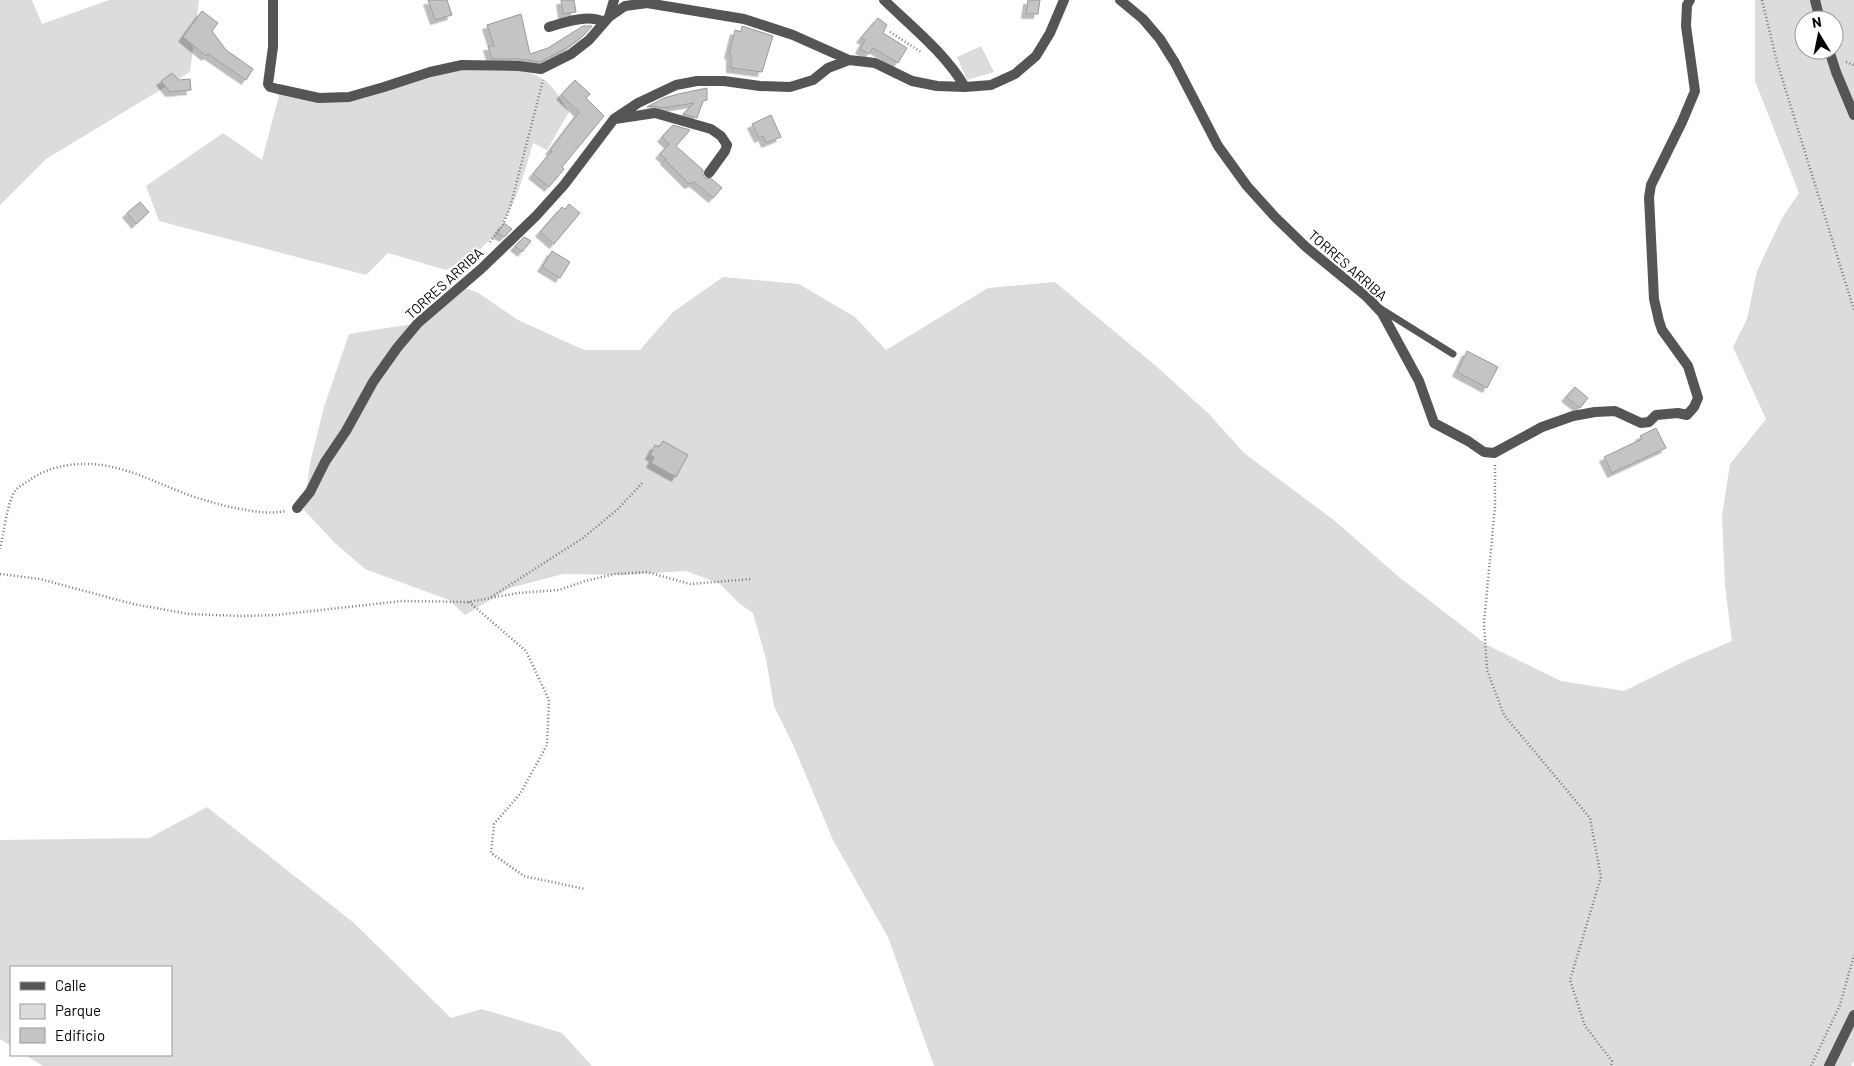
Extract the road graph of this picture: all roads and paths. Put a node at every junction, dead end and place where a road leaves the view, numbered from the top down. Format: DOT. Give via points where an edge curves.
graph roads {
  1 [pos="273,0"];
  2 [pos="614,0"];
  3 [pos="884,0"];
  4 [pos="1064,0"];
  5 [pos="1120,0"];
  6 [pos="1690,0"];
  7 [pos="1762,0"];
  8 [pos="606,20"];
  9 [pos="550,27"];
  10 [pos="849,60"];
  11 [pos="1832,60"];
  12 [pos="1843,60"];
  13 [pos="1854,64"];
  14 [pos="547,66"];
  15 [pos="965,87"];
  16 [pos="1854,115"];
  17 [pos="614,119"];
  18 [pos="709,173"];
  19 [pos="487,245"];
  20 [pos="1376,306"];
  21 [pos="1854,310"];
  22 [pos="1453,354"];
  23 [pos="1494,453"];
  24 [pos="643,482"];
  25 [pos="297,508"];
  26 [pos="0,549"];
  27 [pos="0,574"];
  28 [pos="751,579"];
  29 [pos="489,598"];
  30 [pos="469,602"];
  31 [pos="585,889"];
  32 [pos="1854,955"];
  33 [pos="1854,1015"];
  34 [pos="1611,1066"];
  35 [pos="1811,1066"];
  36 [pos="1829,1066"];
  1 -- 14 [label="street, TORRES ARRIBA" via="273,47 268,80 270,87 278,89 319,98 349,97 462,65 541,69"];
  2 -- 8 [label="street, TORRES ARRIBA"];
  3 -- 15 [label="street" via="934,49"];
  4 -- 15 [label="street, TORRES ARRIBA" via="1036,56 1003,80 991,85"];
  5 -- 20 [label="street, TORRES ARRIBA" via="1160,39 1218,146 1247,186 1306,247"];
  6 -- 23 [label="street" via="1686,26 1695,91 1651,185 1649,196 1658,321 1688,366 1698,398 1686,414 1656,415 1649,422 1641,423 1615,411 1573,416 1542,427"];
  7 -- 21 [label="path" via="1776,62"];
  8 -- 9 [label="street" via="596,18"];
  8 -- 10 [label="street, TORRES ARRIBA" via="625,6 647,2 691,9 744,19 793,35"];
  8 -- 14 [label="street, TORRES ARRIBA" via="590,40"];
  10 -- 15 [label="street, TORRES ARRIBA" via="874,63 912,81"];
  10 -- 17 [label="street, TORRES ARRIBA" via="828,68 813,80 790,87 724,81 676,85"];
  11 -- 16 [label="street"];
  12 -- 13 [label="path"];
  14 -- 19 [label="path" via="510,208 503,224"];
  17 -- 18 [label="street" via="655,113 711,128 722,136 727,145"];
  17 -- 25 [label="street, TORRES ARRIBA" via="536,216 418,323 397,348 373,382 310,492"];
  20 -- 22 [label="lane"];
  20 -- 23 [label="street, TORRES ARRIBA" via="1418,381 1434,423 1484,452"];
  23 -- 34 [label="path" via="1495,507 1484,622 1488,670 1504,715 1590,818 1601,877 1570,980 1585,1026 1612,1061"];
  24 -- 29 [label="path" via="618,509 583,538"];
  25 -- 26 [label="path" via="258,512 228,507 139,474 100,464 54,467 15,491"];
  27 -- 30 [label="path" via="189,614 276,615 402,601"];
  28 -- 29 [label="path" via="690,584 647,572 615,574 559,590"];
  29 -- 30 [label="path"];
  30 -- 31 [label="path" via="526,651 549,700 547,745 520,794 494,824 491,852 524,876"];
  32 -- 35 [label="path" via="1840,1005"];
  33 -- 36 [label="street"];
}
